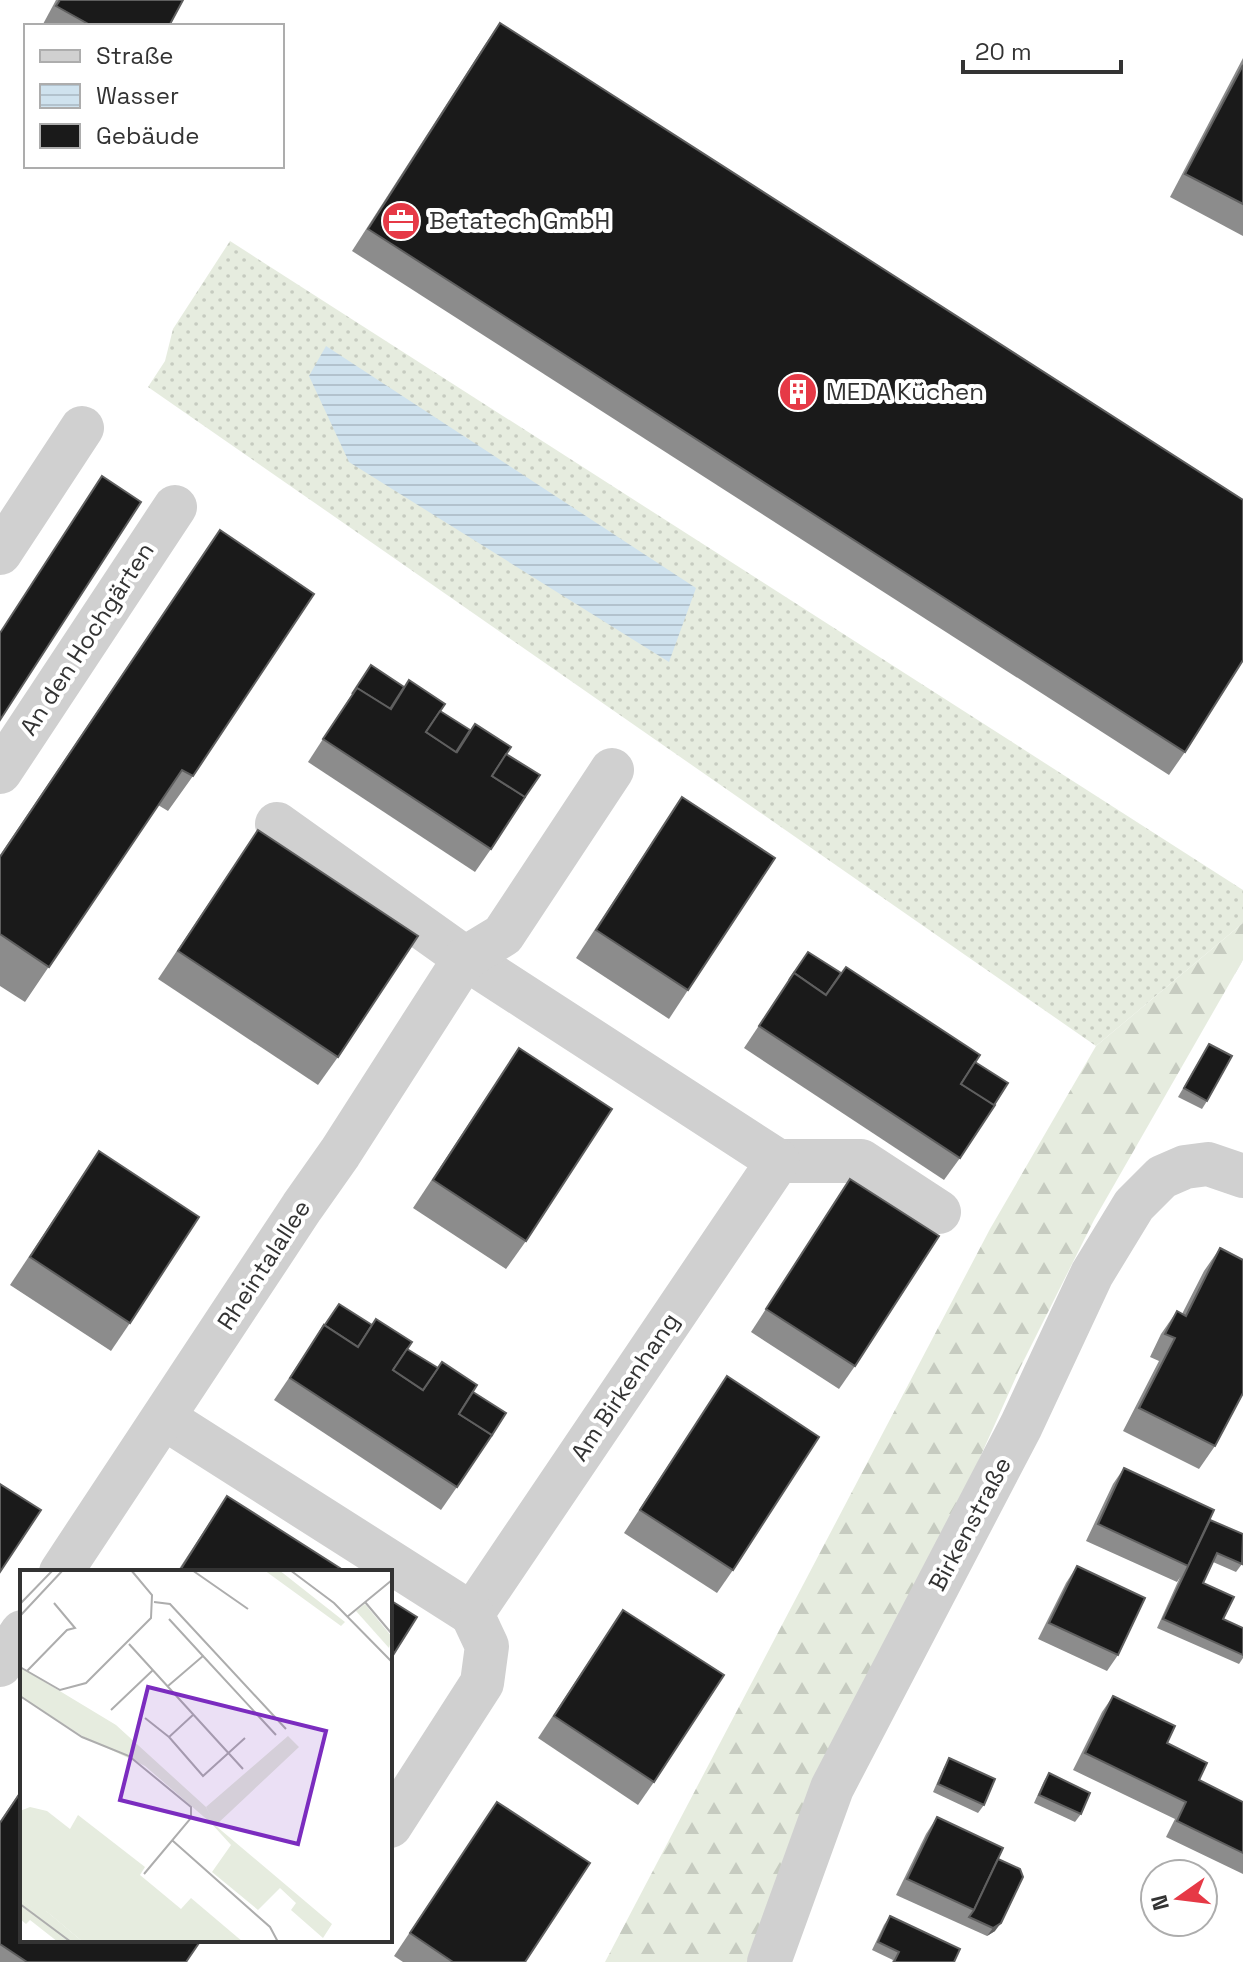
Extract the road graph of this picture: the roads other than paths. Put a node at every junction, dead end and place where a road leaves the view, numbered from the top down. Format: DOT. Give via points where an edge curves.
graph roads {
  1 [pos="82,428"];
  2 [pos="175,507"];
  3 [pos="0,553"];
  4 [pos="612,770"];
  5 [pos="0,772"];
  6 [pos="277,824"];
  7 [pos="465,958"];
  8 [pos="778,1161"];
  9 [pos="1243,1176"];
  10 [pos="939,1212"];
  11 [pos="164,1418"];
  12 [pos="62,1570"];
  13 [pos="472,1614"];
  14 [pos="20,1635"];
  15 [pos="0,1665"];
  16 [pos="392,1823"];
  17 [pos="769,1962"];
  1 -- 3 [label="street"];
  2 -- 5 [label="street, An den Hochgärten"];
  4 -- 7 [label="street, Rheintalallee" via="503,935"];
  6 -- 7 [label="street"];
  7 -- 8 [label="street"];
  7 -- 11 [label="street, Rheintalallee"];
  8 -- 10 [label="street" via="861,1161"];
  8 -- 13 [label="street, Am Birkenhang"];
  9 -- 17 [label="street, Birkenstraße" via="1208,1164 1162,1177 1134,1205 1092,1274 1021,1426 832,1788"];
  11 -- 12 [label="street, Rheintalallee"];
  11 -- 13 [label="street"];
  13 -- 16 [label="street" via="487,1646 482,1683"];
  14 -- 15 [label="street"];
}
